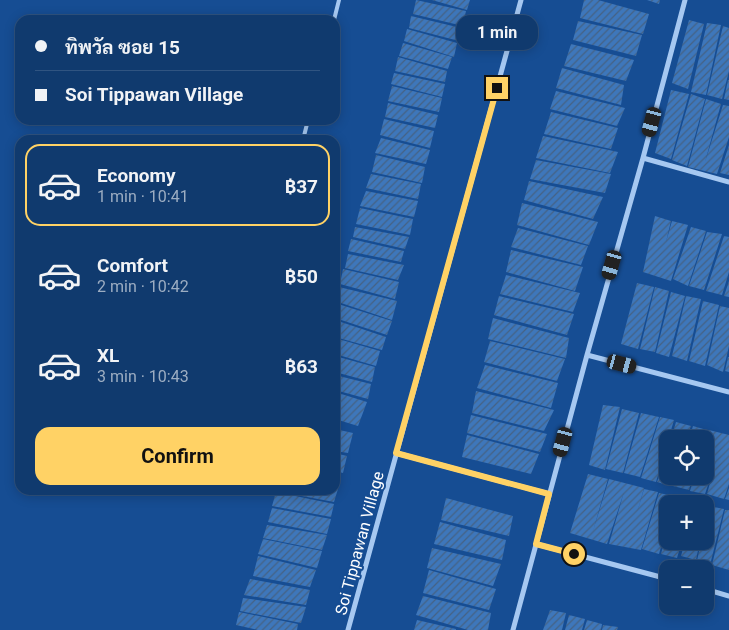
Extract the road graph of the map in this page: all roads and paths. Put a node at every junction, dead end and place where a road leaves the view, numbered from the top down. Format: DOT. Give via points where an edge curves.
graph roads {
  1 [pos="339,0"];
  2 [pos="521,0"];
  3 [pos="685,0"];
  4 [pos="335,15"];
  5 [pos="643,158"];
  6 [pos="729,182"];
  7 [pos="586,354"];
  8 [pos="729,392"];
  9 [pos="396,453"];
  10 [pos="549,494"];
  11 [pos="536,544"];
  12 [pos="659,577"];
  13 [pos="714,592"];
  14 [pos="729,596"];
  15 [pos="348,630"];
  16 [pos="513,630"];
  1 -- 4 [label="lane"];
  2 -- 9 [label="street, Soi Tippawan Village"];
  3 -- 5 [label="street"];
  5 -- 6 [label="street"];
  5 -- 7 [label="street"];
  7 -- 8 [label="street"];
  7 -- 10 [label="street"];
  9 -- 10 [label="street"];
  9 -- 15 [label="street, Soi Tippawan Village"];
  10 -- 11 [label="street"];
  11 -- 12 [label="street"];
  11 -- 16 [label="street"];
  13 -- 14 [label="street"];
}
